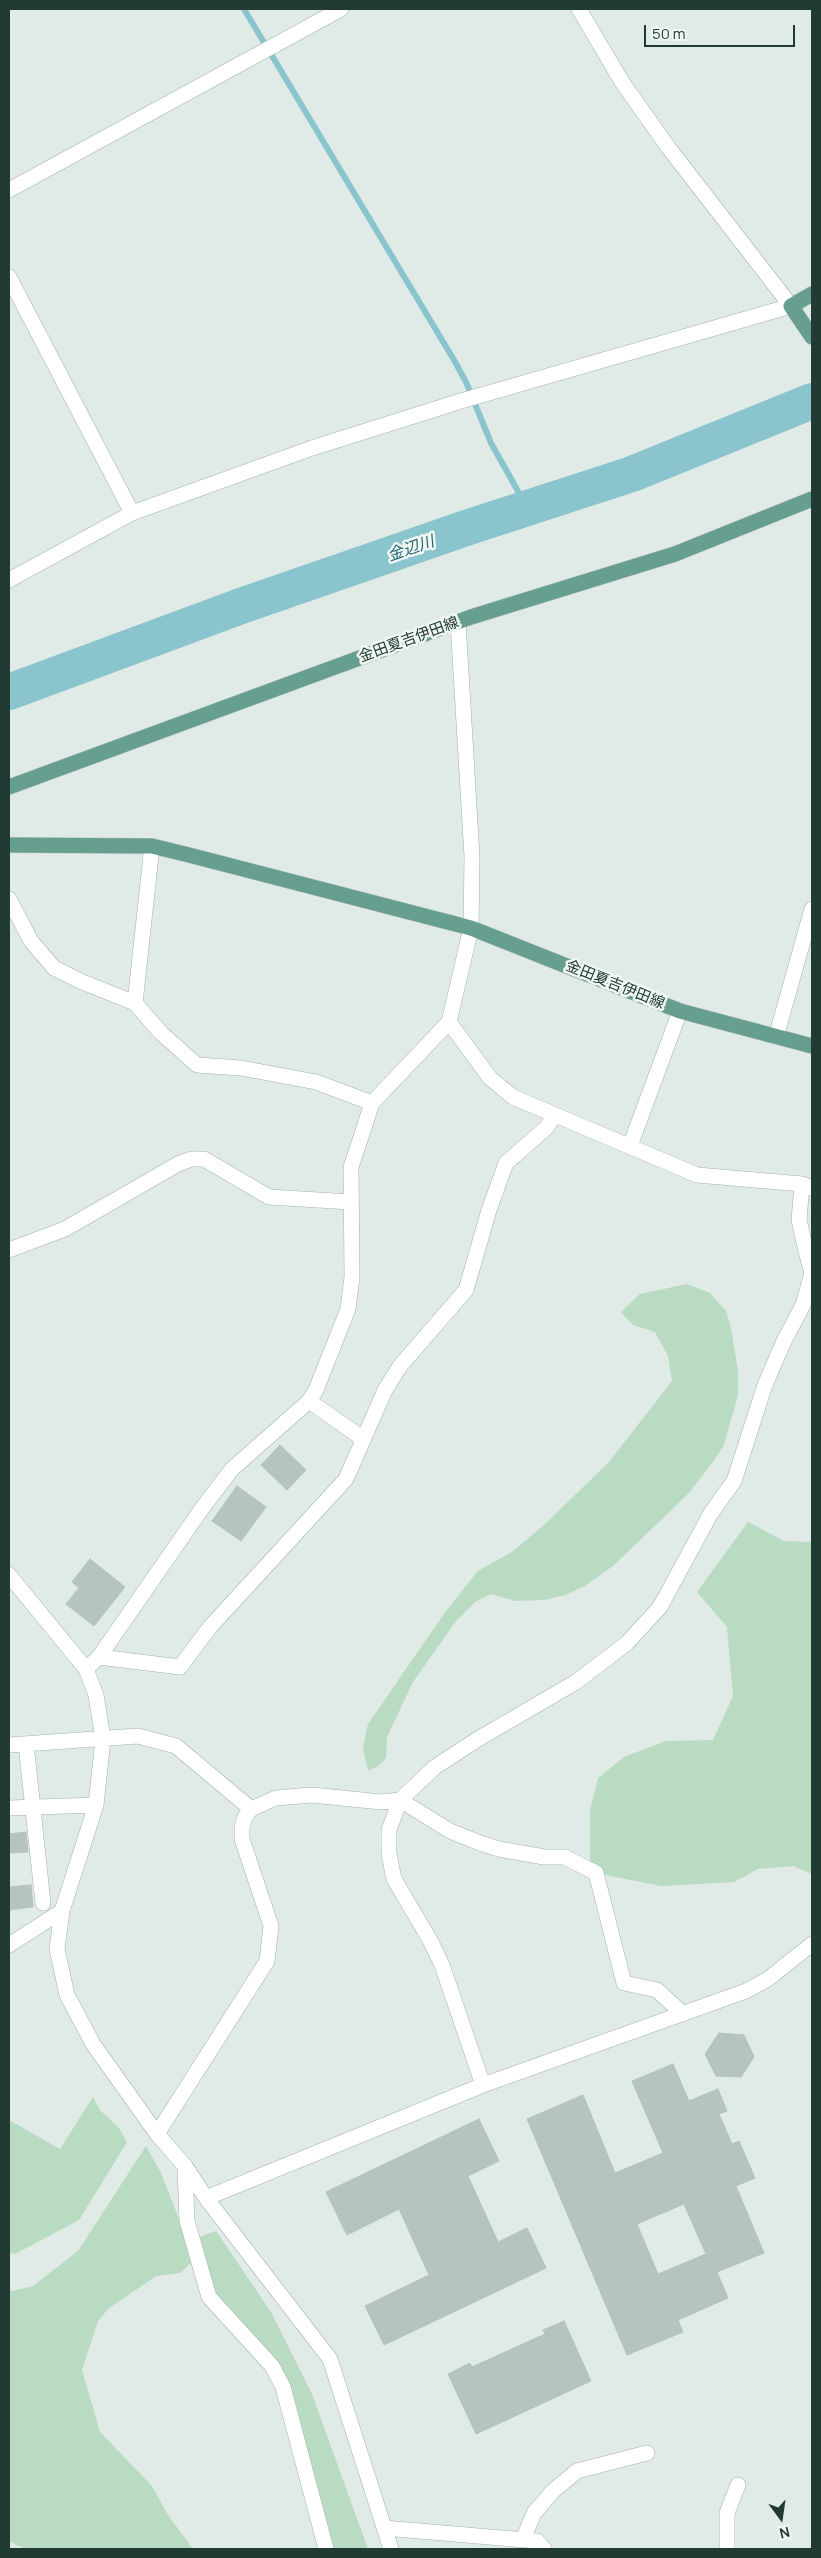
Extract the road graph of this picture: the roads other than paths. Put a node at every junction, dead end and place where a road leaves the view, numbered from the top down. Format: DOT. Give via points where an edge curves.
graph roads {
  1 [pos="341,9"];
  2 [pos="579,9"];
  3 [pos="9,190"];
  4 [pos="9,277"];
  5 [pos="812,294"];
  6 [pos="795,311"];
  7 [pos="812,337"];
  8 [pos="812,499"];
  9 [pos="132,513"];
  10 [pos="9,580"];
  11 [pos="458,622"];
  12 [pos="9,787"];
  13 [pos="9,846"];
  14 [pos="152,846"];
  15 [pos="9,899"];
  16 [pos="812,910"];
  17 [pos="471,928"];
  18 [pos="135,1003"];
  19 [pos="680,1011"];
  20 [pos="449,1022"];
  21 [pos="776,1037"];
  22 [pos="812,1046"];
  23 [pos="372,1103"];
  24 [pos="555,1115"];
  25 [pos="630,1146"];
  26 [pos="807,1186"];
  27 [pos="351,1202"];
  28 [pos="9,1250"];
  29 [pos="810,1253"];
  30 [pos="309,1401"];
  31 [pos="362,1438"];
  32 [pos="9,1575"];
  33 [pos="99,1657"];
  34 [pos="86,1669"];
  35 [pos="104,1739"];
  36 [pos="26,1744"];
  37 [pos="9,1745"];
  38 [pos="400,1800"];
  39 [pos="96,1805"];
  40 [pos="33,1806"];
  41 [pos="9,1808"];
  42 [pos="251,1809"];
  43 [pos="43,1903"];
  44 [pos="62,1912"];
  45 [pos="9,1944"];
  46 [pos="812,1944"];
  47 [pos="683,2014"];
  48 [pos="483,2085"];
  49 [pos="157,2134"];
  50 [pos="185,2166"];
  51 [pos="206,2198"];
  52 [pos="647,2453"];
  53 [pos="738,2485"];
  54 [pos="384,2528"];
  55 [pos="522,2540"];
  56 [pos="326,2549"];
  57 [pos="391,2549"];
  58 [pos="544,2549"];
  59 [pos="727,2549"];
  1 -- 3 [label="street"];
  2 -- 6 [label="street" via="622,82 668,147"];
  4 -- 9 [label="street"];
  5 -- 6 [label="main road"];
  6 -- 7 [label="main road"];
  6 -- 9 [label="street" via="461,401 312,448"];
  8 -- 11 [label="main road, 金田夏吉伊田線" via="674,554"];
  9 -- 10 [label="street"];
  11 -- 12 [label="main road, 金田夏吉伊田線"];
  11 -- 17 [label="street" via="472,857"];
  13 -- 14 [label="main road, 金田夏吉伊田線"];
  14 -- 17 [label="main road, 金田夏吉伊田線"];
  14 -- 18 [label="street"];
  15 -- 18 [label="street" via="31,941 54,968"];
  16 -- 21 [label="street"];
  17 -- 19 [label="main road, 金田夏吉伊田線"];
  17 -- 20 [label="street"];
  18 -- 23 [label="street" via="161,1033 197,1065 240,1068 316,1082"];
  19 -- 21 [label="main road, 金田夏吉伊田線"];
  19 -- 25 [label="street"];
  20 -- 23 [label="street"];
  20 -- 24 [label="street" via="490,1078 513,1097"];
  21 -- 22 [label="main road, 金田夏吉伊田線"];
  23 -- 27 [label="street" via="351,1168"];
  24 -- 25 [label="street"];
  24 -- 31 [label="street" via="546,1128 506,1163 466,1290 400,1366 384,1390"];
  25 -- 26 [label="street" via="697,1175"];
  26 -- 29 [label="street" via="799,1220"];
  27 -- 28 [label="street" via="269,1197 204,1159 192,1159 65,1229"];
  27 -- 30 [label="street" via="352,1278 348,1309"];
  29 -- 38 [label="street" via="812,1273 803,1305 766,1385 734,1480 711,1513 660,1607 626,1643 576,1682 478,1739 435,1768"];
  30 -- 31 [label="street"];
  30 -- 33 [label="street" via="232,1469"];
  31 -- 33 [label="street" via="346,1479 210,1627 180,1667"];
  32 -- 34 [label="street"];
  33 -- 34 [label="street"];
  34 -- 35 [label="street" via="96,1695"];
  35 -- 36 [label="street"];
  35 -- 39 [label="street"];
  35 -- 42 [label="street" via="138,1736 176,1746"];
  36 -- 37 [label="street"];
  36 -- 40 [label="street"];
  38 -- 42 [label="street" via="381,1802 312,1795 276,1798"];
  38 -- 47 [label="street" via="450,1831 480,1843 517,1852 564,1857 596,1873 624,1983 657,1990"];
  38 -- 48 [label="street" via="390,1830 388,1854 394,1879 442,1965"];
  39 -- 40 [label="street"];
  39 -- 44 [label="street"];
  40 -- 41 [label="street"];
  40 -- 43 [label="street"];
  42 -- 49 [label="street" via="242,1827 242,1839 271,1926 267,1961"];
  44 -- 45 [label="street"];
  44 -- 49 [label="street" via="57,1949 67,1996 93,2044"];
  46 -- 47 [label="street" via="768,1979 746,1991"];
  47 -- 48 [label="street"];
  48 -- 51 [label="street"];
  49 -- 50 [label="street"];
  50 -- 51 [label="street"];
  50 -- 56 [label="street" via="187,2221 209,2296 272,2366 283,2387"];
  51 -- 54 [label="street" via="330,2360"];
  52 -- 55 [label="street" via="577,2471 552,2491 534,2513"];
  53 -- 59 [label="street" via="727,2513"];
  54 -- 55 [label="street"];
  54 -- 57 [label="street"];
  55 -- 58 [label="street" via="537,2541"];
}
